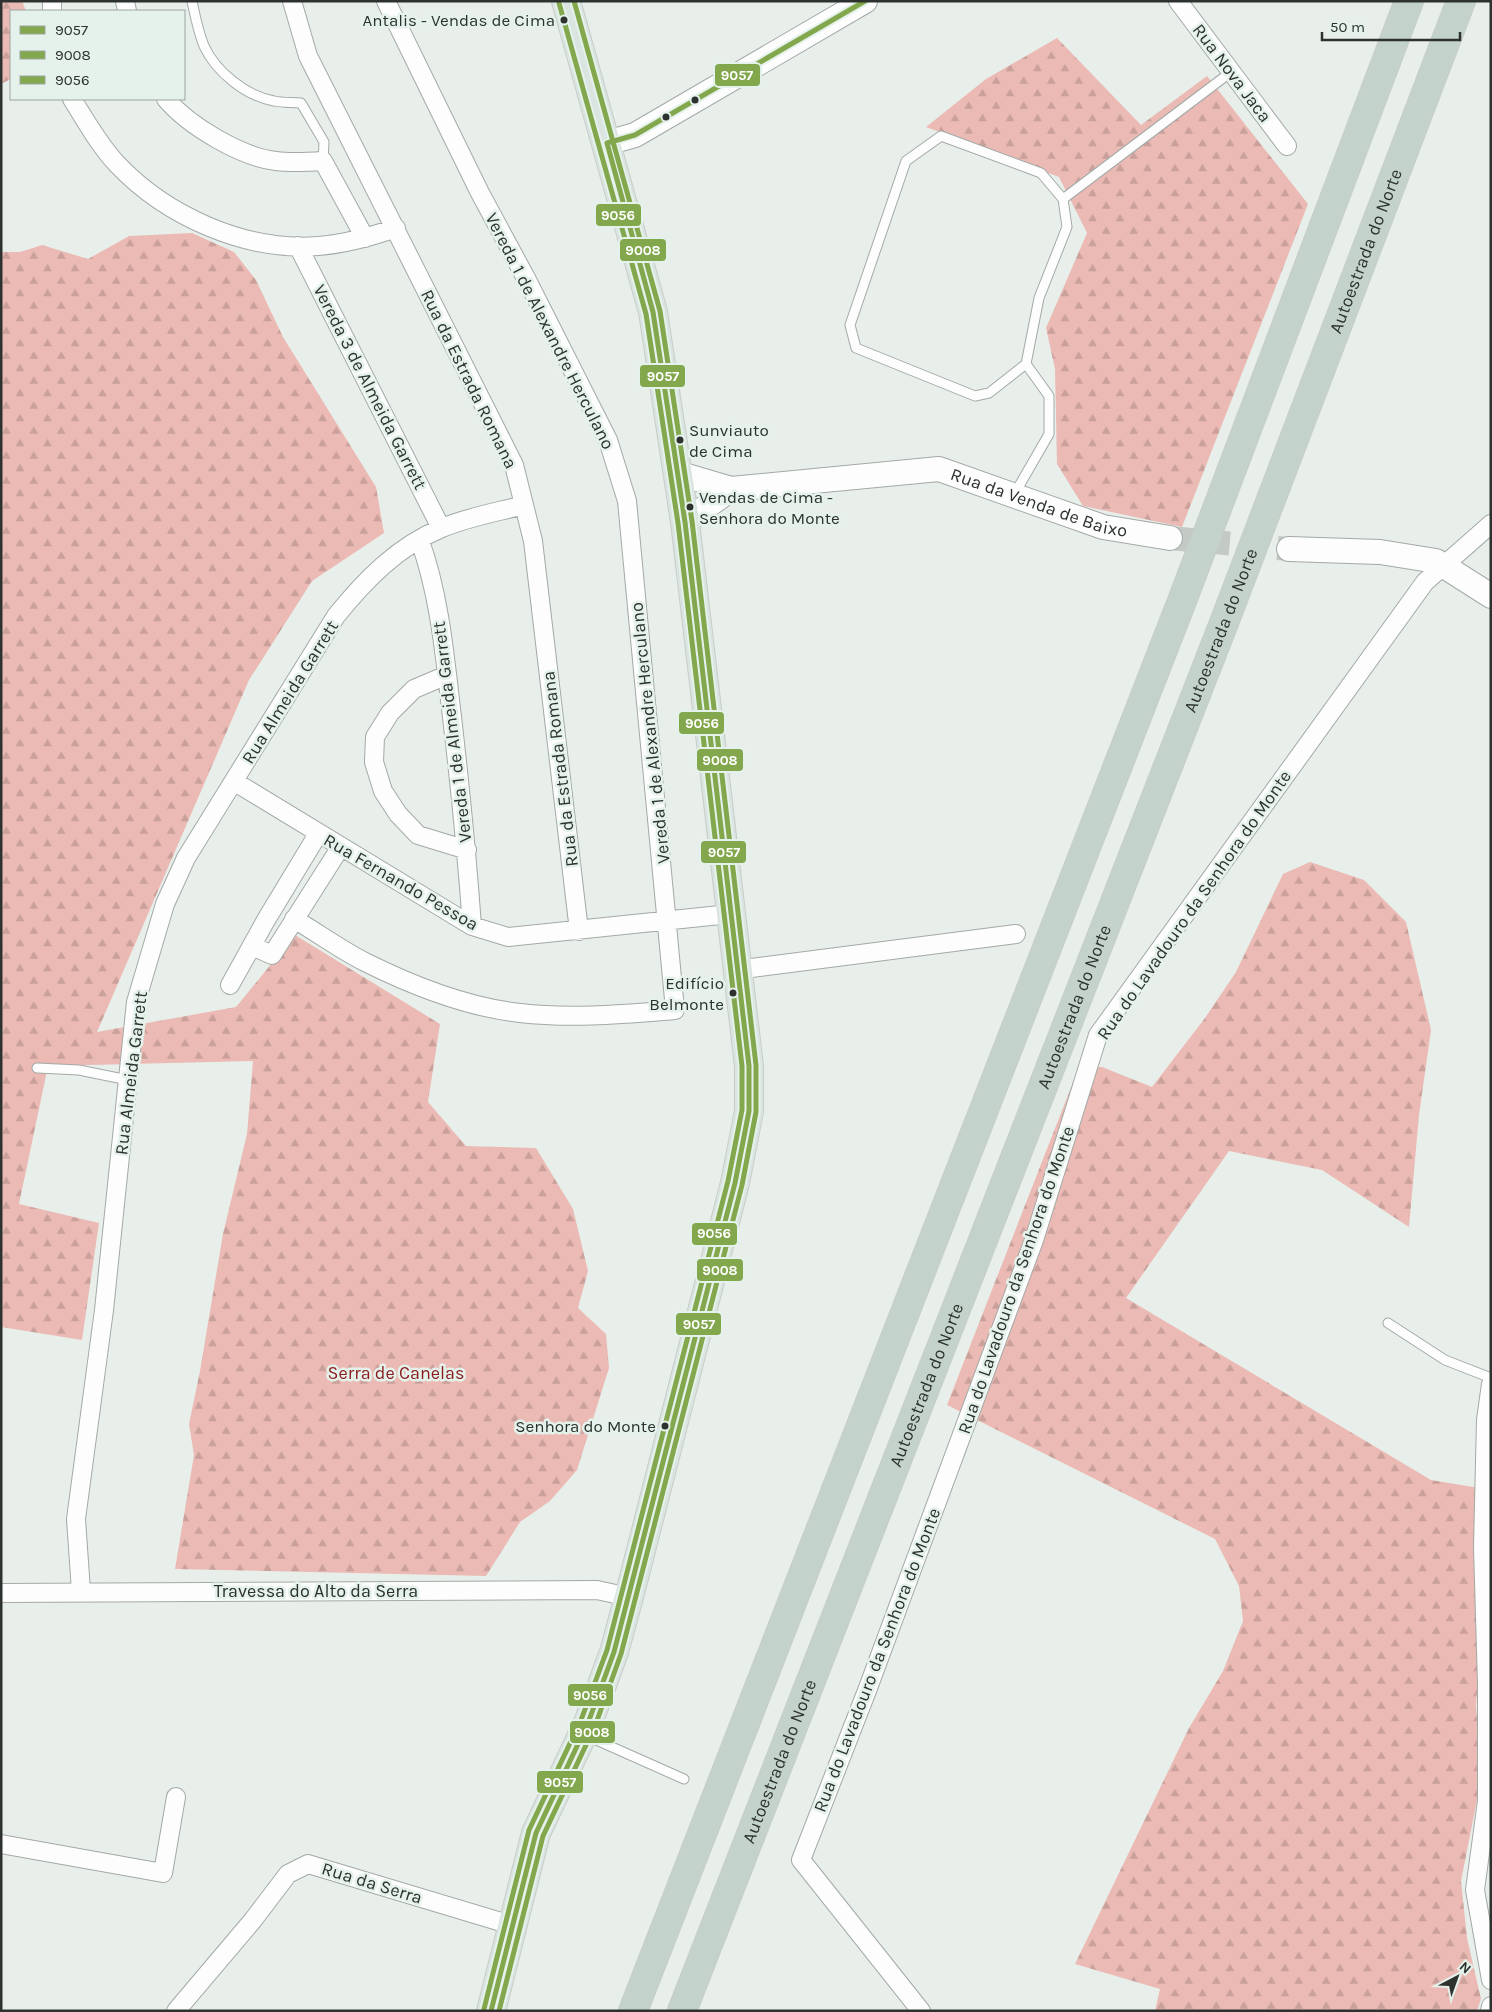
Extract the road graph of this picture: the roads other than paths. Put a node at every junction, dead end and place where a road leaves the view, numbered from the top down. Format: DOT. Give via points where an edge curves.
graph roads {
  1 [pos="192,1"];
  2 [pos="292,1"];
  3 [pos="386,1"];
  4 [pos="566,1"];
  5 [pos="865,1"];
  6 [pos="1178,1"];
  7 [pos="1409,1"];
  8 [pos="1461,1"];
  9 [pos="1231,72"];
  10 [pos="73,100"];
  11 [pos="167,100"];
  12 [pos="607,143"];
  13 [pos="1287,146"];
  14 [pos="323,161"];
  15 [pos="1063,199"];
  16 [pos="396,228"];
  17 [pos="365,238"];
  18 [pos="298,246"];
  19 [pos="1026,364"];
  20 [pos="677,473"];
  21 [pos="731,489"];
  22 [pos="1013,496"];
  23 [pos="524,505"];
  24 [pos="685,522"];
  25 [pos="1491,524"];
  26 [pos="441,528"];
  27 [pos="1170,538"];
  28 [pos="420,541"];
  29 [pos="1289,549"];
  30 [pos="1442,565"];
  31 [pos="1491,596"];
  32 [pos="447,675"];
  33 [pos="235,782"];
  34 [pos="318,834"];
  35 [pos="340,848"];
  36 [pos="467,850"];
  37 [pos="730,914"];
  38 [pos="294,919"];
  39 [pos="668,920"];
  40 [pos="472,926"];
  41 [pos="579,931"];
  42 [pos="1016,934"];
  43 [pos="252,946"];
  44 [pos="736,970"];
  45 [pos="230,985"];
  46 [pos="37,1068"];
  47 [pos="128,1080"];
  48 [pos="1388,1323"];
  49 [pos="1491,1378"];
  50 [pos="1491,1384"];
  51 [pos="1489,1408"];
  52 [pos="81,1591"];
  53 [pos="1,1593"];
  54 [pos="630,1598"];
  55 [pos="583,1733"];
  56 [pos="684,1779"];
  57 [pos="176,1797"];
  58 [pos="1,1844"];
  59 [pos="512,1924"];
  60 [pos="1490,1970"];
  61 [pos="1491,2006"];
  62 [pos="176,2011"];
  63 [pos="491,2011"];
  64 [pos="633,2011"];
  65 [pos="682,2011"];
  66 [pos="921,2011"];
  67 [pos="1490,2011"];
  1 -- 14 [label="lane" via="205,47 220,68 245,91 274,101 301,103 324,142"];
  2 -- 16 [label="street, Rua da Estrada Romana" via="308,56"];
  3 -- 39 [label="street, Vereda 1 de Alexandre Herculano" via="480,193 608,440 626,501"];
  4 -- 12 [label="main road"];
  5 -- 12 [label="street" via="635,135"];
  6 -- 9 [label="street, Rua Nova Jaca"];
  7 -- 64 [label="highway" via="1182,601"];
  8 -- 65 [label="highway, Autoestrada do Norte" via="1227,615"];
  9 -- 13 [label="street, Rua Nova Jaca"];
  9 -- 15 [label="lane"];
  10 -- 18 [label="street" via="116,163 169,206 203,224 245,239"];
  11 -- 14 [label="street" via="176,111 243,152 275,161"];
  12 -- 20 [label="main road" via="652,312"];
  14 -- 17 [label="street"];
  15 -- 19 [label="lane" via="1067,227 1039,298"];
  15 -- 19 [label="lane" via="1041,173 941,136 906,161 850,325 856,348 975,396 989,393"];
  16 -- 17 [label="street"];
  16 -- 23 [label="street, Rua da Estrada Romana" via="514,465"];
  17 -- 18 [label="street"];
  18 -- 26 [label="street, Vereda 3 de Almeida Garrett"];
  19 -- 22 [label="lane" via="1049,396 1049,434"];
  20 -- 21 [label="street"];
  20 -- 24 [label="main road"];
  21 -- 22 [label="street, Rua da Venda de Baixo" via="939,469"];
  21 -- 24 [label="street"];
  22 -- 27 [label="street, Rua da Venda de Baixo" via="1103,527"];
  23 -- 26 [label="street, Rua Almeida Garrett"];
  23 -- 41 [label="street, Rua da Estrada Romana" via="533,541"];
  24 -- 37 [label="main road"];
  25 -- 30 [label="street"];
  26 -- 28 [label="street, Rua Almeida Garrett"];
  28 -- 32 [label="street, Vereda 1 de Almeida Garrett" via="432,574"];
  28 -- 33 [label="street, Rua Almeida Garrett" via="385,562 336,616"];
  29 -- 30 [label="street" via="1380,552 1436,561"];
  30 -- 31 [label="street"];
  30 -- 66 [label="street, Rua do Lavadouro da Senhora do Monte" via="1425,582 1098,1035 1034,1240 801,1860"];
  32 -- 36 [label="street, Vereda 1 de Almeida Garrett"];
  32 -- 36 [label="street" via="414,689 390,712 375,736 374,762 383,791 398,814 418,835"];
  33 -- 34 [label="street, Rua Fernando Pessoa"];
  33 -- 47 [label="street, Rua Almeida Garrett" via="186,858 165,904 136,1002"];
  34 -- 35 [label="street, Rua Fernando Pessoa"];
  34 -- 43 [label="street"];
  35 -- 38 [label="street"];
  35 -- 40 [label="street, Rua Fernando Pessoa"];
  36 -- 40 [label="street, Vereda 1 de Almeida Garrett"];
  37 -- 39 [label="street, Rua Fernando Pessoa"];
  37 -- 44 [label="main road"];
  38 -- 39 [label="street, Vereda 1 de Alexandre Herculano" via="364,962 435,993 520,1014 595,1016 676,1010"];
  38 -- 43 [label="street" via="272,954"];
  39 -- 41 [label="street, Rua Fernando Pessoa"];
  40 -- 41 [label="street, Rua Fernando Pessoa" via="508,937"];
  42 -- 44 [label="street"];
  43 -- 45 [label="street"];
  44 -- 54 [label="main road" via="749,1066 749,1111 732,1192"];
  46 -- 47 [label="lane" via="79,1070"];
  47 -- 52 [label="street, Rua Almeida Garrett" via="104,1310 76,1519"];
  48 -- 49 [label="lane" via="1445,1360"];
  50 -- 51 [label="street"];
  51 -- 60 [label="street" via="1483,1547 1488,1684 1487,1801 1476,1890"];
  52 -- 53 [label="street, Travessa do Alto da Serra"];
  52 -- 54 [label="street, Travessa do Alto da Serra" via="597,1590"];
  54 -- 55 [label="main road" via="614,1652"];
  55 -- 56 [label="lane"];
  55 -- 59 [label="main road" via="536,1833"];
  57 -- 58 [label="street" via="163,1872"];
  59 -- 62 [label="street, Rua da Serra" via="308,1864 288,1874"];
  59 -- 63 [label="main road"];
  61 -- 67 [label="street"];
}
